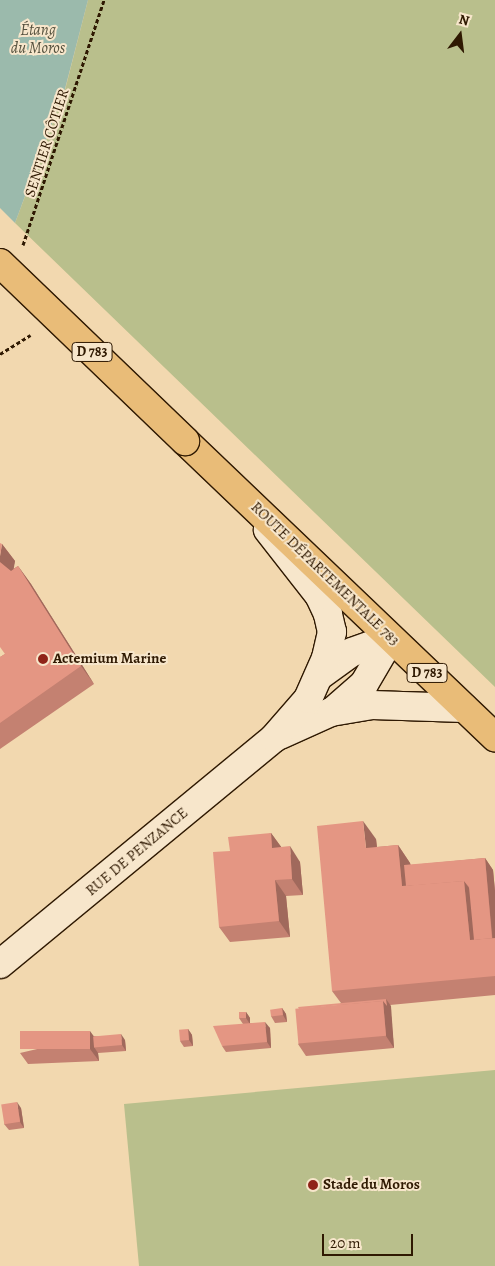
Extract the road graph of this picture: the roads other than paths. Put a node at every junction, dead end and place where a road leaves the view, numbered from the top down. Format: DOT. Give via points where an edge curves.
graph roads {
  1 [pos="9,259"];
  2 [pos="243,495"];
  3 [pos="391,638"];
  4 [pos="319,676"];
  5 [pos="464,708"];
  6 [pos="331,712"];
  7 [pos="495,737"];
  8 [pos="274,738"];
  9 [pos="0,964"];
  1 -- 2 [label="main road, ROUTE DÉPARTEMENTALE 783 / D 783, bridge" via="184,441"];
  2 -- 3 [label="main road, ROUTE DÉPARTEMENTALE 783 / D 783"];
  2 -- 4 [label="main road, RUE DE PENZANCE" via="319,595 328,614 332,632"];
  3 -- 4 [label="main road" via="352,652"];
  3 -- 5 [label="main road, ROUTE DÉPARTEMENTALE 783 / D 783"];
  3 -- 6 [label="main road" via="364,684"];
  4 -- 8 [label="main road, RUE DE PENZANCE" via="308,700"];
  5 -- 6 [label="main road, RUE DE PENZANCE" via="411,703"];
  5 -- 7 [label="main road, D 783"];
  6 -- 8 [label="main road, RUE DE PENZANCE"];
  8 -- 9 [label="main road, RUE DE PENZANCE"];
}
